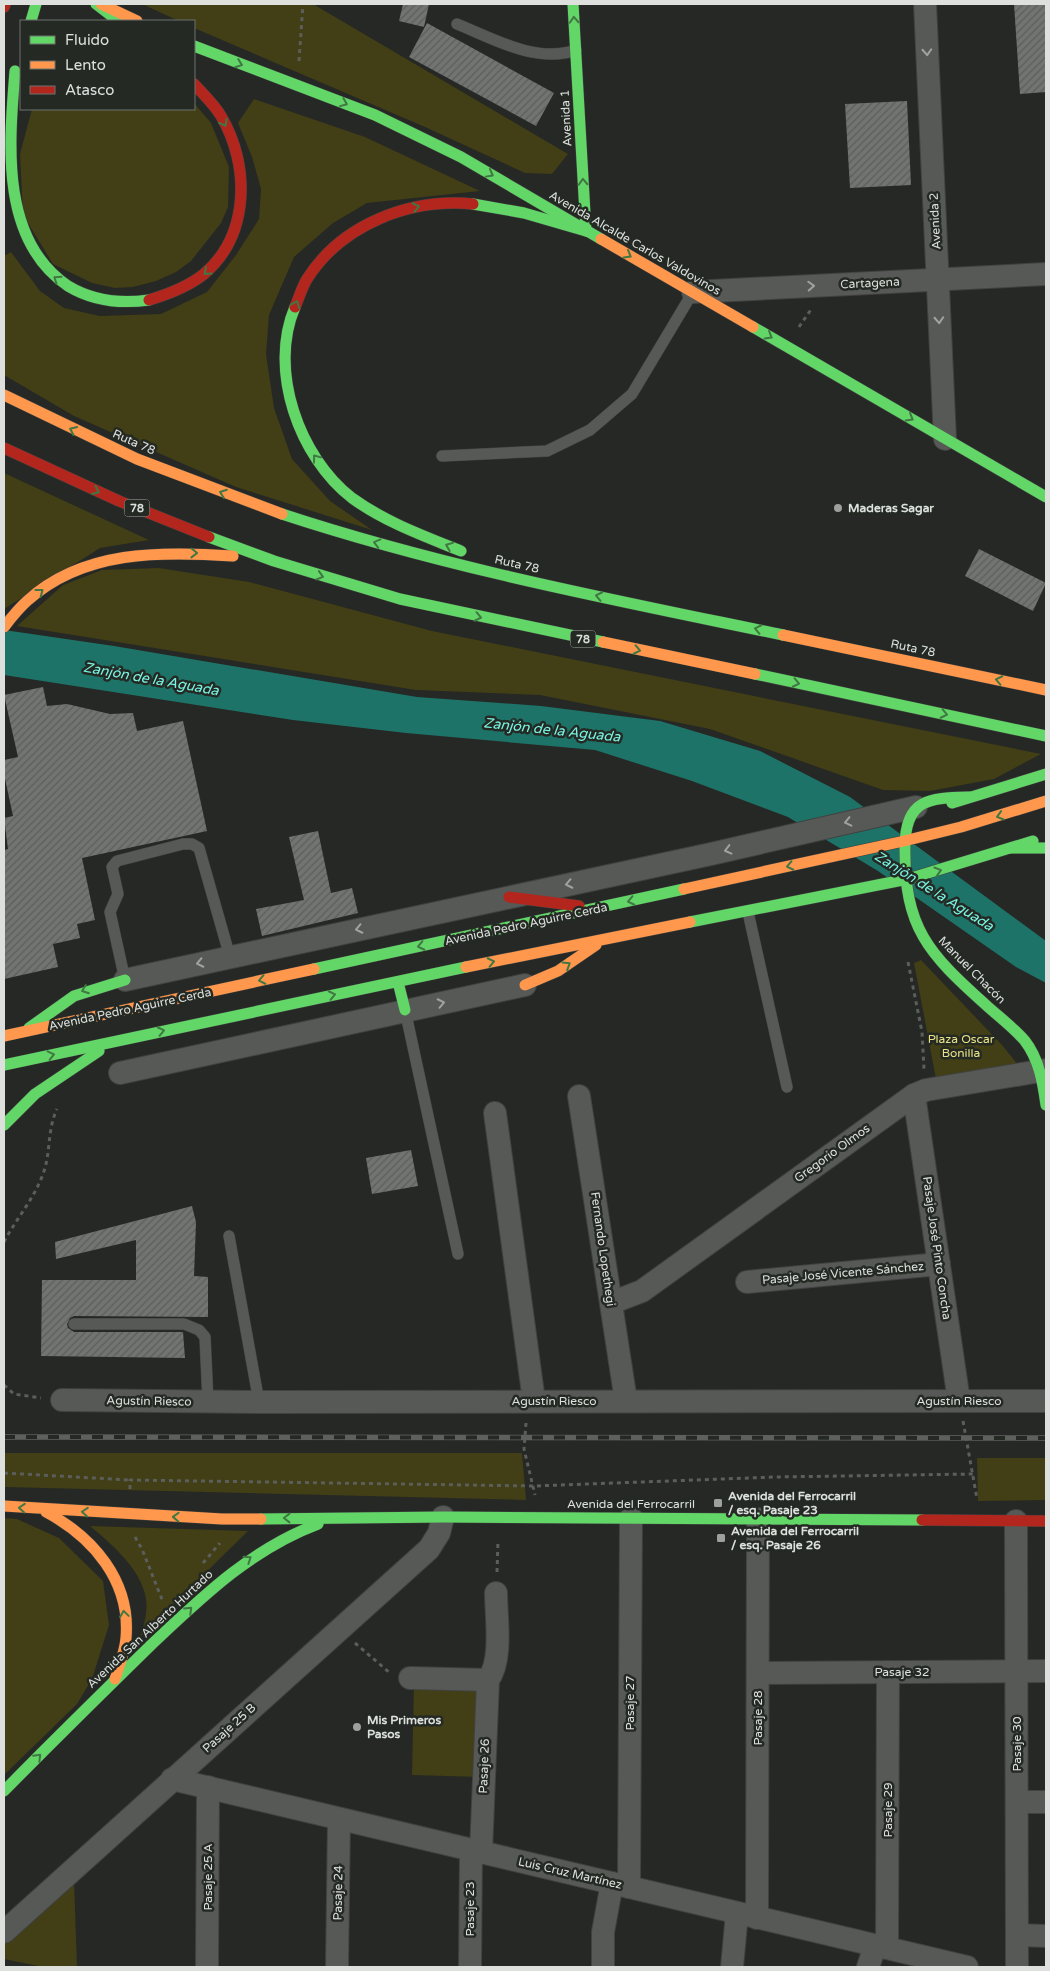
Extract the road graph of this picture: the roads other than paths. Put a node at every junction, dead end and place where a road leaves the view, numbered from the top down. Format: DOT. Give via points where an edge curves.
graph roads {
  1 [pos="96,4"];
  2 [pos="101,4"];
  3 [pos="573,4"];
  4 [pos="925,4"];
  5 [pos="117,20"];
  6 [pos="135,20"];
  7 [pos="457,24"];
  8 [pos="195,46"];
  9 [pos="576,50"];
  10 [pos="19,58"];
  11 [pos="15,71"];
  12 [pos="195,85"];
  13 [pos="4,110"];
  14 [pos="586,231"];
  15 [pos="1046,274"];
  16 [pos="938,280"];
  17 [pos="693,292"];
  18 [pos="4,395"];
  19 [pos="945,439"];
  20 [pos="4,448"];
  21 [pos="442,456"];
  22 [pos="1046,497"];
  23 [pos="274,561"];
  24 [pos="543,584"];
  25 [pos="4,626"];
  26 [pos="1046,690"];
  27 [pos="1046,736"];
  28 [pos="1046,774"];
  29 [pos="970,797"];
  30 [pos="1046,801"];
  31 [pos="915,816"];
  32 [pos="1046,836"];
  33 [pos="904,842"];
  34 [pos="1011,848"];
  35 [pos="1046,848"];
  36 [pos="908,879"];
  37 [pos="509,897"];
  38 [pos="598,909"];
  39 [pos="748,912"];
  40 [pos="605,938"];
  41 [pos="230,957"];
  42 [pos="125,980"];
  43 [pos="398,982"];
  44 [pos="526,985"];
  45 [pos="405,1010"];
  46 [pos="26,1031"];
  47 [pos="4,1036"];
  48 [pos="113,1041"];
  49 [pos="4,1066"];
  50 [pos="1044,1071"];
  51 [pos="120,1073"];
  52 [pos="786,1087"];
  53 [pos="920,1093"];
  54 [pos="579,1096"];
  55 [pos="1046,1105"];
  56 [pos="495,1113"];
  57 [pos="4,1125"];
  58 [pos="230,1236"];
  59 [pos="458,1254"];
  60 [pos="939,1264"];
  61 [pos="747,1282"];
  62 [pos="611,1303"];
  63 [pos="74,1324"];
  64 [pos="62,1400"];
  65 [pos="626,1401"];
  66 [pos="959,1401"];
  67 [pos="1046,1401"];
  68 [pos="208,1402"];
  69 [pos="259,1402"];
  70 [pos="534,1402"];
  71 [pos="4,1506"];
  72 [pos="41,1509"];
  73 [pos="443,1517"];
  74 [pos="336,1518"];
  75 [pos="631,1518"];
  76 [pos="758,1519"];
  77 [pos="1016,1521"];
  78 [pos="1046,1521"];
  79 [pos="496,1593"];
  80 [pos="888,1672"];
  81 [pos="1017,1672"];
  82 [pos="1046,1672"];
  83 [pos="758,1673"];
  84 [pos="410,1678"];
  85 [pos="115,1679"];
  86 [pos="488,1680"];
  87 [pos="172,1779"];
  88 [pos="208,1787"];
  89 [pos="4,1791"];
  90 [pos="1017,1802"];
  91 [pos="1046,1802"];
  92 [pos="339,1819"];
  93 [pos="476,1851"];
  94 [pos="620,1885"];
  95 [pos="747,1915"];
  96 [pos="4,1932"];
  97 [pos="1017,1935"];
  98 [pos="1046,1936"];
  99 [pos="881,1947"];
  100 [pos="207,1967"];
  101 [pos="337,1967"];
  102 [pos="470,1967"];
  103 [pos="603,1967"];
  104 [pos="732,1967"];
  105 [pos="868,1967"];
  106 [pos="967,1967"];
  107 [pos="1016,1967"];
  1 -- 5 [label="main road"];
  2 -- 6 [label="main road"];
  9 -- 3 [label="main road, Avenida 1, one-way"];
  4 -- 16 [label="street, Avenida 2, one-way"];
  7 -- 9 [label="lane" via="517,48 560,56"];
  8 -- 14 [label="main road, Avenida Alcalde Carlos Valdovinos, one-way" via="341,102 418,136 512,186"];
  14 -- 9 [label="main road, Avenida 1, one-way"];
  10 -- 11 [label="main road"];
  12 -- 11 [label="main road, one-way" via="220,116 237,155 242,195 236,226 224,252 197,280 162,297 124,304 89,297 70,288 52,276 35,258 26,242 12,203 10,178"];
  11 -- 13 [label="main road"];
  14 -- 17 [label="main road, Avenida Alcalde Carlos Valdovinos, one-way"];
  24 -- 14 [label="main road, one-way" via="381,516 339,486 312,453 291,412 284,362 286,340 296,303 317,264 351,233 396,212 444,203 509,208"];
  15 -- 16 [label="street, Cartagena"];
  17 -- 16 [label="street, Cartagena, one-way"];
  16 -- 19 [label="street, Avenida 2, one-way"];
  17 -- 19 [label="main road, Avenida Alcalde Carlos Valdovinos, one-way"];
  17 -- 21 [label="lane" via="632,394 590,430 547,451"];
  24 -- 18 [label="main road, Ruta 78, one-way" via="371,542 254,504 130,456"];
  19 -- 22 [label="main road, Avenida Alcalde Carlos Valdovinos"];
  20 -- 23 [label="main road, 78, one-way" via="119,501"];
  25 -- 23 [label="main road, one-way" via="54,582 97,561 144,553 203,553"];
  23 -- 27 [label="main road, 78, one-way" via="349,585 452,611"];
  26 -- 24 [label="main road, Ruta 78, one-way"];
  28 -- 29 [label="main road"];
  29 -- 31 [label="main road"];
  29 -- 31 [label="main road" via="934,799"];
  30 -- 33 [label="main road, Avenida Pedro Aguirre Cerda, one-way"];
  31 -- 33 [label="main road"];
  31 -- 37 [label="street, one-way" via="793,835"];
  32 -- 34 [label="main road"];
  33 -- 36 [label="main road, Manuel Chacón"];
  33 -- 38 [label="main road, Avenida Pedro Aguirre Cerda, one-way"];
  34 -- 35 [label="main road"];
  36 -- 34 [label="main road, one-way"];
  36 -- 39 [label="main road"];
  36 -- 50 [label="main road, Manuel Chacón" via="911,909 927,945 1024,1040"];
  37 -- 38 [label="main road"];
  37 -- 41 [label="street, one-way"];
  38 -- 46 [label="main road, Avenida Pedro Aguirre Cerda, one-way"];
  39 -- 40 [label="main road"];
  39 -- 52 [label="lane"];
  43 -- 40 [label="main road, one-way"];
  44 -- 40 [label="main road, one-way" via="558,971"];
  41 -- 42 [label="street, one-way"];
  41 -- 42 [label="lane" via="199,848 183,844 116,861 112,867 118,894 110,912"];
  42 -- 46 [label="main road, one-way" via="86,989 66,998"];
  43 -- 45 [label="main road"];
  48 -- 43 [label="main road, one-way"];
  45 -- 44 [label="street, one-way"];
  45 -- 51 [label="street"];
  45 -- 59 [label="lane"];
  46 -- 47 [label="main road, Avenida Pedro Aguirre Cerda"];
  49 -- 48 [label="main road, one-way"];
  48 -- 57 [label="main road" via="35,1094"];
  50 -- 53 [label="street, Gregorio Olmos"];
  50 -- 55 [label="main road, Manuel Chacón"];
  53 -- 60 [label="street, Pasaje José Pinto Concha"];
  53 -- 62 [label="street, Gregorio Olmos" via="642,1291"];
  54 -- 62 [label="street, Fernando Lopethegi"];
  56 -- 70 [label="street"];
  58 -- 69 [label="lane"];
  60 -- 61 [label="street, Pasaje José Vicente Sánchez"];
  60 -- 66 [label="street, Pasaje José Pinto Concha"];
  62 -- 65 [label="street, Fernando Lopethegi"];
  63 -- 68 [label="lane" via="184,1324 199,1330 206,1337"];
  64 -- 68 [label="street, Agustín Riesco"];
  65 -- 66 [label="street, Agustín Riesco"];
  65 -- 70 [label="street, Agustín Riesco"];
  66 -- 67 [label="street, Agustín Riesco"];
  68 -- 69 [label="street, Agustín Riesco"];
  69 -- 70 [label="street, Agustín Riesco"];
  72 -- 71 [label="main road, Avenida del Ferrocarril, one-way"];
  74 -- 72 [label="main road, Avenida del Ferrocarril, one-way" via="222,1519"];
  85 -- 72 [label="main road, one-way" via="126,1637 116,1581 108,1565 85,1537"];
  73 -- 74 [label="main road, Avenida del Ferrocarril"];
  73 -- 75 [label="main road, Avenida del Ferrocarril"];
  73 -- 87 [label="street, Pasaje 25 B" via="439,1533 429,1549"];
  85 -- 74 [label="main road, Avenida San Alberto Hurtado, one-way" via="233,1569 293,1534"];
  75 -- 76 [label="main road, Avenida del Ferrocarril"];
  75 -- 94 [label="street, Pasaje 27"];
  76 -- 77 [label="main road, Avenida del Ferrocarril"];
  76 -- 83 [label="street, Pasaje 28"];
  77 -- 78 [label="main road, Avenida del Ferrocarril"];
  77 -- 81 [label="street, Pasaje 30"];
  79 -- 86 [label="street, Pasaje 26" via="497,1658"];
  80 -- 81 [label="street, Pasaje 32"];
  80 -- 83 [label="street, Pasaje 32"];
  80 -- 99 [label="street, Pasaje 29"];
  81 -- 82 [label="street, Pasaje 32"];
  81 -- 90 [label="street, Pasaje 30"];
  83 -- 95 [label="street, Pasaje 28"];
  84 -- 86 [label="street"];
  89 -- 85 [label="main road, Avenida San Alberto Hurtado, one-way"];
  86 -- 93 [label="street, Pasaje 26"];
  87 -- 88 [label="street, Luis Cruz Martínez"];
  87 -- 96 [label="street, Pasaje 25 B"];
  88 -- 92 [label="street, Luis Cruz Martínez"];
  88 -- 100 [label="street, Pasaje 25 A"];
  90 -- 91 [label="street"];
  90 -- 97 [label="street, Pasaje 30"];
  92 -- 93 [label="street, Luis Cruz Martínez"];
  92 -- 101 [label="street, Pasaje 24"];
  93 -- 94 [label="street, Luis Cruz Martínez"];
  93 -- 102 [label="street, Pasaje 23"];
  94 -- 95 [label="street, Luis Cruz Martínez"];
  94 -- 103 [label="street, Pasaje 27" via="603,1932"];
  95 -- 99 [label="street, Luis Cruz Martínez"];
  95 -- 104 [label="street, Pasaje 28"];
  97 -- 98 [label="street"];
  97 -- 107 [label="street, Pasaje 30"];
  99 -- 105 [label="street, Pasaje 29"];
  99 -- 106 [label="street, Luis Cruz Martínez"];
}
